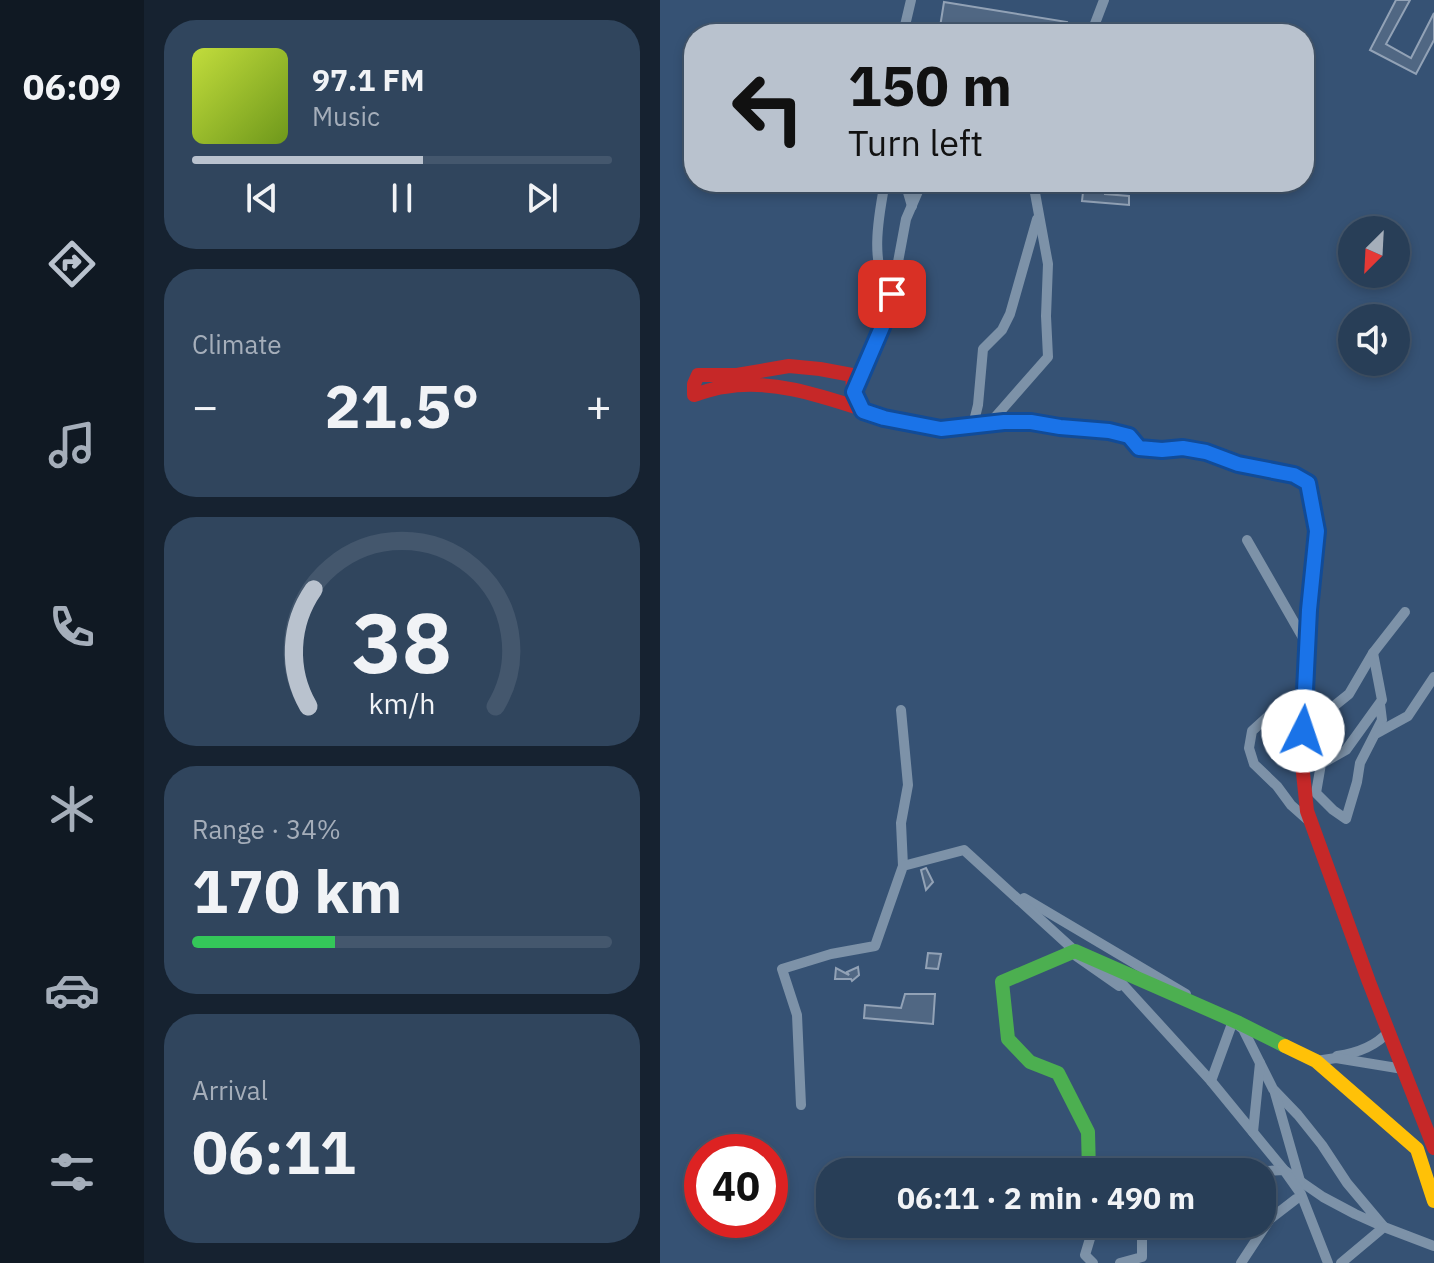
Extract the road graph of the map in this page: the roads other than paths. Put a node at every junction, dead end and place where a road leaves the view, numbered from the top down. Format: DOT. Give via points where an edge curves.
graph roads {
  1 [pos="911,0"];
  2 [pos="1104,0"];
  3 [pos="905,24"];
  4 [pos="1095,24"];
  5 [pos="883,192"];
  6 [pos="908,192"];
  7 [pos="918,192"];
  8 [pos="1035,192"];
  9 [pos="912,206"];
  10 [pos="1038,213"];
  11 [pos="892,294"];
  12 [pos="854,392"];
  13 [pos="863,411"];
  14 [pos="990,423"];
  15 [pos="973,425"];
  16 [pos="1247,540"];
  17 [pos="1405,612"];
  18 [pos="1307,645"];
  19 [pos="1373,653"];
  20 [pos="1434,677"];
  21 [pos="1306,691"];
  22 [pos="1380,704"];
  23 [pos="901,710"];
  24 [pos="1303,731"];
  25 [pos="1375,734"];
  26 [pos="1311,822"];
  27 [pos="903,866"];
  28 [pos="1004,886"];
  29 [pos="1073,952"];
  30 [pos="1104,964"];
  31 [pos="1136,998"];
  32 [pos="1231,1020"];
  33 [pos="1388,1032"];
  34 [pos="1322,1060"];
  35 [pos="1260,1063"];
  36 [pos="1403,1069"];
  37 [pos="1211,1081"];
  38 [pos="1273,1089"];
  39 [pos="801,1105"];
  40 [pos="1253,1132"];
  41 [pos="1434,1148"];
  42 [pos="1089,1158"];
  43 [pos="1276,1170"];
  44 [pos="1284,1170"];
  45 [pos="1301,1183"];
  46 [pos="1296,1199"];
  47 [pos="1434,1201"];
  48 [pos="1384,1227"];
  49 [pos="1090,1238"];
  50 [pos="1142,1238"];
  51 [pos="1434,1246"];
  52 [pos="1093,1263"];
  53 [pos="1120,1263"];
  54 [pos="1241,1263"];
  55 [pos="1328,1263"];
  56 [pos="1341,1263"];
  1 -- 3 [label="street"];
  2 -- 4 [label="street"];
  5 -- 11 [label="street" via="878,268"];
  6 -- 9 [label="street"];
  7 -- 9 [label="street"];
  8 -- 10 [label="street"];
  9 -- 11 [label="street"];
  10 -- 14 [label="street" via="1048,264 1048,357"];
  10 -- 15 [label="street" via="1010,314 983,349"];
  11 -- 12 [label="street"];
  12 -- 13 [label="street"];
  12 -- 13 [label="street" via="852,375 789,366 698,375 694,384 694,395 727,386 778,387"];
  13 -- 15 [label="street" via="941,429"];
  14 -- 15 [label="street"];
  14 -- 18 [label="street" via="1109,431 1129,436 1139,448 1206,452 1308,483 1317,531"];
  16 -- 18 [label="street"];
  17 -- 19 [label="street"];
  18 -- 21 [label="street"];
  19 -- 22 [label="street"];
  19 -- 24 [label="street" via="1349,694"];
  20 -- 25 [label="street" via="1408,716"];
  21 -- 24 [label="street"];
  21 -- 26 [label="street" via="1252,731 1249,748 1254,764"];
  22 -- 25 [label="street" via="1382,720"];
  22 -- 25 [label="street" via="1346,750 1321,764 1316,793 1346,819 1360,763"];
  23 -- 27 [label="street" via="908,785 901,823"];
  24 -- 26 [label="street" via="1301,754"];
  26 -- 33 [label="street"];
  27 -- 28 [label="street" via="964,850"];
  27 -- 39 [label="street" via="875,946 782,969 797,1015"];
  28 -- 29 [label="street"];
  28 -- 32 [label="street"];
  29 -- 30 [label="street"];
  29 -- 31 [label="street"];
  29 -- 42 [label="street" via="1002,982 1008,1039 1030,1062 1058,1073 1088,1132"];
  30 -- 31 [label="street"];
  30 -- 32 [label="street"];
  31 -- 37 [label="street"];
  32 -- 34 [label="street"];
  32 -- 35 [label="street" via="1243,1029"];
  32 -- 37 [label="street"];
  33 -- 34 [label="street" via="1362,1050"];
  33 -- 36 [label="street"];
  34 -- 36 [label="street"];
  34 -- 47 [label="street" via="1417,1149"];
  35 -- 38 [label="street"];
  35 -- 40 [label="street"];
  36 -- 41 [label="street"];
  37 -- 40 [label="street"];
  38 -- 45 [label="street"];
  38 -- 48 [label="street"];
  40 -- 44 [label="street"];
  43 -- 44 [label="street"];
  44 -- 45 [label="street"];
  44 -- 55 [label="street" via="1301,1194"];
  45 -- 48 [label="street"];
  46 -- 54 [label="street" via="1270,1219"];
  48 -- 51 [label="street"];
  48 -- 56 [label="street"];
  49 -- 52 [label="street" via="1085,1255"];
  50 -- 53 [label="street" via="1142,1257"];
}
